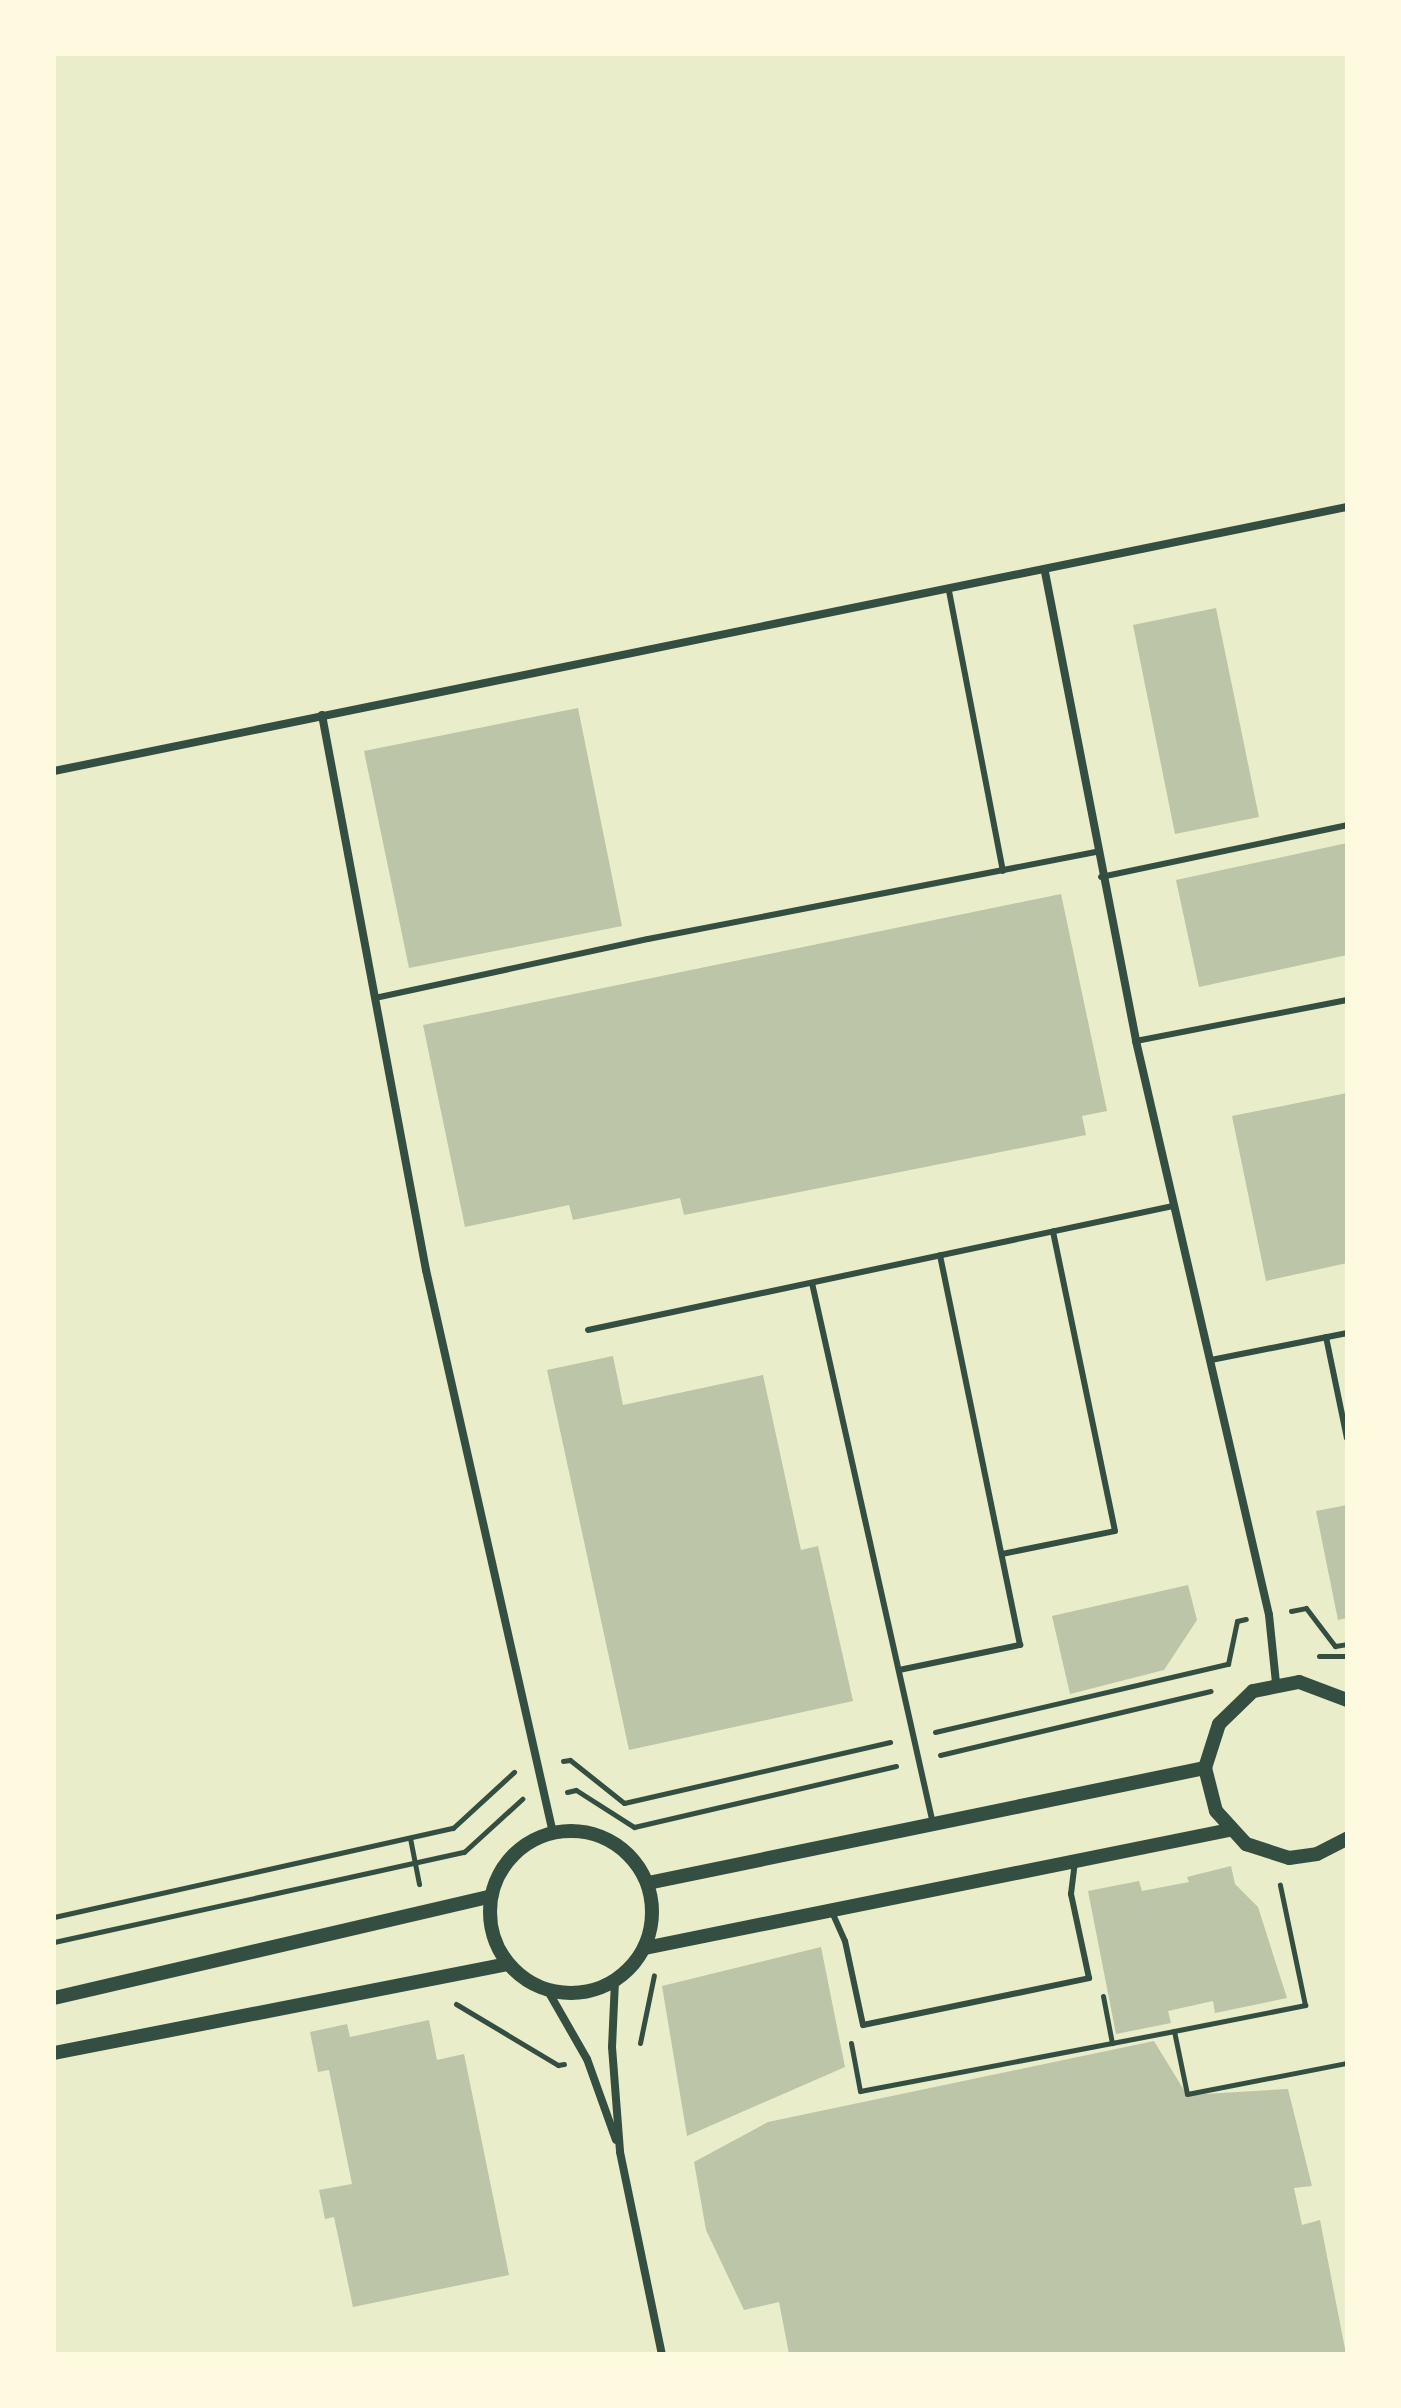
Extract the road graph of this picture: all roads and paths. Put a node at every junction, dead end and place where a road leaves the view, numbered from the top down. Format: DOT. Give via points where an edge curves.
graph roads {
  1 [pos="1347,507"];
  2 [pos="1045,572"];
  3 [pos="949,591"];
  4 [pos="322,715"];
  5 [pos="54,771"];
  6 [pos="1347,825"];
  7 [pos="1096,852"];
  8 [pos="1003,871"];
  9 [pos="1101,877"];
  10 [pos="375,998"];
  11 [pos="1347,1000"];
  12 [pos="1136,1041"];
  13 [pos="1173,1206"];
  14 [pos="1053,1231"];
  15 [pos="940,1255"];
  16 [pos="812,1283"];
  17 [pos="588,1330"];
  18 [pos="1347,1333"];
  19 [pos="1326,1337"];
  20 [pos="1211,1360"];
  21 [pos="1347,1438"];
  22 [pos="1002,1554"];
  23 [pos="1269,1615"];
  24 [pos="1347,1644"];
  25 [pos="1272,1650"];
  26 [pos="1347,1656"];
  27 [pos="899,1670"];
  28 [pos="1276,1683"];
  29 [pos="1225,1688"];
  30 [pos="1347,1700"];
  31 [pos="914,1737"];
  32 [pos="919,1760"];
  33 [pos="540,1766"];
  34 [pos="1205,1768"];
  35 [pos="545,1795"];
  36 [pos="933,1824"];
  37 [pos="1229,1830"];
  38 [pos="553,1833"];
  39 [pos="1347,1839"];
  40 [pos="1075,1861"];
  41 [pos="1277,1872"];
  42 [pos="648,1883"];
  43 [pos="491,1896"];
  44 [pos="831,1910"];
  45 [pos="54,1917"];
  46 [pos="54,1942"];
  47 [pos="645,1948"];
  48 [pos="508,1964"];
  49 [pos="615,1981"];
  50 [pos="548,1991"];
  51 [pos="54,1998"];
  52 [pos="1174,2031"];
  53 [pos="849,2032"];
  54 [pos="54,2053"];
  55 [pos="1347,2063"];
  56 [pos="620,2152"];
  57 [pos="662,2354"];
  1 -- 2 [label="street"];
  2 -- 3 [label="street"];
  2 -- 7 [label="street"];
  3 -- 4 [label="street"];
  3 -- 8 [label="lane"];
  4 -- 5 [label="street"];
  4 -- 10 [label="street"];
  6 -- 9 [label="lane"];
  7 -- 8 [label="lane"];
  7 -- 9 [label="street"];
  8 -- 10 [label="lane"];
  9 -- 12 [label="street"];
  10 -- 33 [label="street" via="426,1270"];
  11 -- 12 [label="lane"];
  12 -- 13 [label="street"];
  13 -- 14 [label="lane"];
  13 -- 20 [label="street"];
  14 -- 15 [label="lane"];
  14 -- 22 [label="lane" via="1115,1531"];
  15 -- 16 [label="lane"];
  15 -- 22 [label="lane"];
  16 -- 17 [label="lane"];
  16 -- 27 [label="lane"];
  18 -- 19 [label="lane"];
  19 -- 20 [label="lane"];
  19 -- 21 [label="lane"];
  20 -- 23 [label="street"];
  22 -- 27 [label="lane" via="1020,1645"];
  23 -- 24 [label="path" via="1306,1608 1335,1646"];
  23 -- 25 [label="street"];
  23 -- 31 [label="path" via="1237,1621 1228,1664"];
  25 -- 26 [label="path"];
  25 -- 28 [label="street"];
  27 -- 31 [label="lane"];
  28 -- 30 [label="street" via="1322,1686"];
  28 -- 34 [label="street" via="1234,1705 1214,1734"];
  29 -- 32 [label="path"];
  31 -- 32 [label="lane"];
  31 -- 33 [label="path" via="624,1803 570,1760"];
  32 -- 35 [label="path" via="634,1827 576,1790"];
  32 -- 36 [label="lane"];
  33 -- 35 [label="street"];
  33 -- 45 [label="path" via="511,1773 453,1828"];
  34 -- 36 [label="street"];
  34 -- 37 [label="street" via="1216,1811"];
  35 -- 38 [label="street"];
  35 -- 46 [label="path" via="516,1800 464,1852"];
  36 -- 42 [label="street"];
  37 -- 39 [label="street" via="1257,1849 1289,1858 1317,1854"];
  37 -- 40 [label="street"];
  38 -- 42 [label="street" via="599,1835 636,1862"];
  38 -- 43 [label="street" via="513,1856"];
  40 -- 44 [label="street"];
  40 -- 44 [label="lane" via="1071,1894 1089,1978 863,2025 845,1941"];
  41 -- 52 [label="path" via="1305,2005"];
  42 -- 47 [label="street" via="653,1905"];
  43 -- 48 [label="street" via="490,1920"];
  43 -- 51 [label="street"];
  44 -- 47 [label="street"];
  47 -- 49 [label="street"];
  48 -- 50 [label="street"];
  48 -- 54 [label="street"];
  49 -- 50 [label="street" via="572,1994"];
  49 -- 56 [label="street" via="612,2047"];
  50 -- 56 [label="street" via="587,2059"];
  52 -- 53 [label="path" via="860,2091"];
  52 -- 55 [label="path" via="1187,2094"];
  56 -- 57 [label="street"];
}
